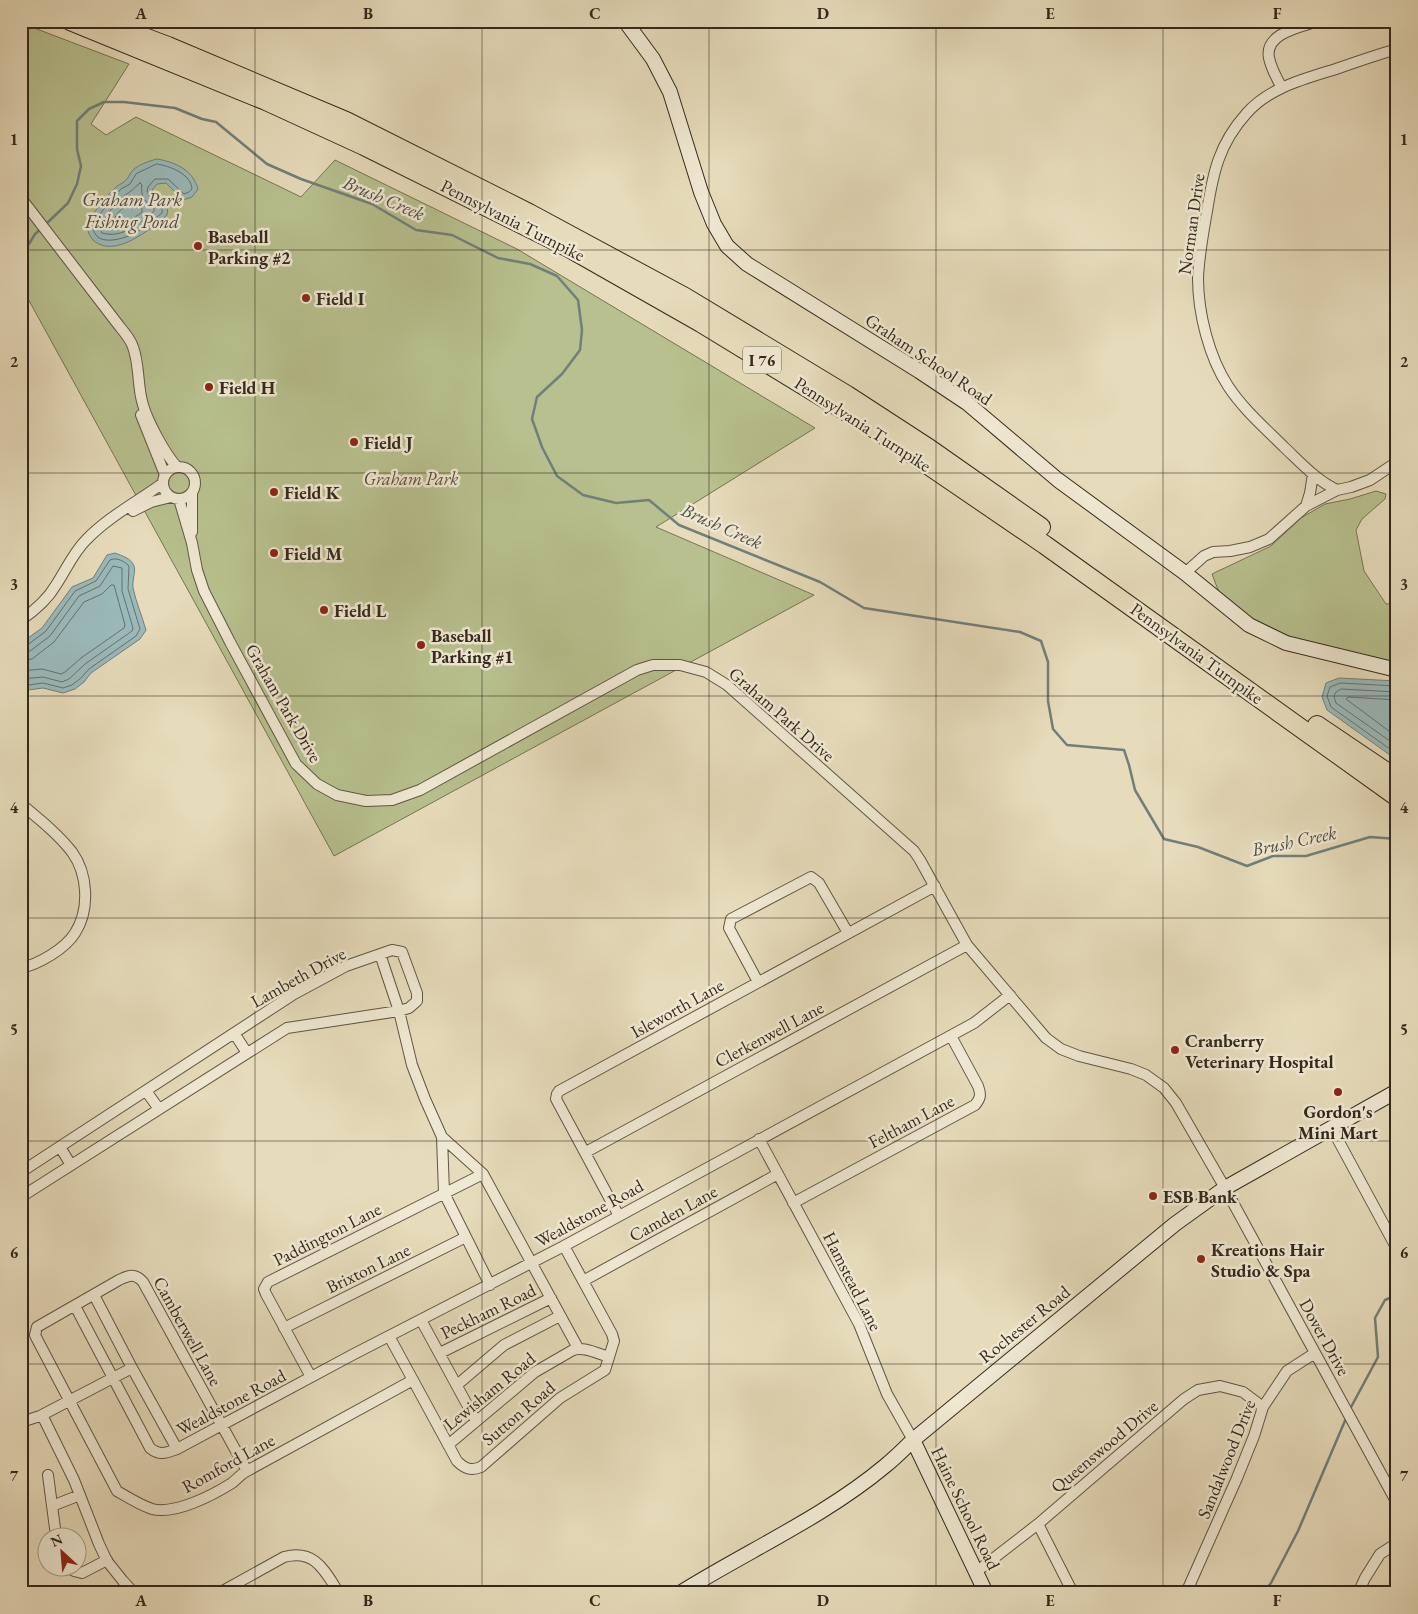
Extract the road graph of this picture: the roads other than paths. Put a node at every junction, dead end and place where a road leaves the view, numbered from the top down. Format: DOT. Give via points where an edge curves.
graph roads {
  1 [pos="70,21"];
  2 [pos="101,21"];
  3 [pos="625,21"];
  4 [pos="1318,21"];
  5 [pos="1397,49"];
  6 [pos="1282,88"];
  7 [pos="21,198"];
  8 [pos="143,404"];
  9 [pos="1397,462"];
  10 [pos="177,467"];
  11 [pos="1313,474"];
  12 [pos="164,479"];
  13 [pos="1337,490"];
  14 [pos="192,492"];
  15 [pos="175,498"];
  16 [pos="1306,506"];
  17 [pos="105,524"];
  18 [pos="192,543"];
  19 [pos="1184,573"];
  20 [pos="21,620"];
  21 [pos="1397,670"];
  22 [pos="1397,779"];
  23 [pos="1397,797"];
  24 [pos="21,804"];
  25 [pos="935,886"];
  26 [pos="848,932"];
  27 [pos="967,945"];
  28 [pos="380,954"];
  29 [pos="21,968"];
  30 [pos="758,982"];
  31 [pos="1010,995"];
  32 [pos="399,1011"];
  33 [pos="234,1033"];
  34 [pos="951,1036"];
  35 [pos="247,1054"];
  36 [pos="146,1091"];
  37 [pos="1397,1091"];
  38 [pos="160,1109"];
  39 [pos="1331,1127"];
  40 [pos="442,1137"];
  41 [pos="759,1139"];
  42 [pos="60,1147"];
  43 [pos="586,1152"];
  44 [pos="71,1165"];
  45 [pos="21,1172"];
  46 [pos="484,1174"];
  47 [pos="778,1174"];
  48 [pos="1225,1188"];
  49 [pos="444,1193"];
  50 [pos="21,1197"];
  51 [pos="793,1203"];
  52 [pos="619,1216"];
  53 [pos="466,1237"];
  54 [pos="564,1246"];
  55 [pos="1397,1249"];
  56 [pos="532,1263"];
  57 [pos="583,1281"];
  58 [pos="490,1284"];
  59 [pos="94,1295"];
  60 [pos="551,1298"];
  61 [pos="75,1306"];
  62 [pos="560,1316"];
  63 [pos="421,1320"];
  64 [pos="284,1328"];
  65 [pos="389,1336"];
  66 [pos="578,1348"];
  67 [pos="1315,1353"];
  68 [pos="440,1354"];
  69 [pos="609,1357"];
  70 [pos="132,1368"];
  71 [pos="113,1377"];
  72 [pos="311,1377"];
  73 [pos="413,1380"];
  74 [pos="457,1385"];
  75 [pos="69,1400"];
  76 [pos="1263,1407"];
  77 [pos="42,1415"];
  78 [pos="476,1421"];
  79 [pos="21,1422"];
  80 [pos="222,1425"];
  81 [pos="913,1440"];
  82 [pos="448,1444"];
  83 [pos="177,1449"];
  84 [pos="247,1471"];
  85 [pos="48,1475"];
  86 [pos="80,1495"];
  87 [pos="1397,1503"];
  88 [pos="52,1506"];
  89 [pos="1038,1524"];
  90 [pos="55,1526"];
  91 [pos="1397,1543"];
  92 [pos="107,1560"];
  93 [pos="88,1570"];
  94 [pos="976,1572"];
  95 [pos="134,1593"];
  96 [pos="219,1593"];
  97 [pos="339,1593"];
  98 [pos="680,1593"];
  99 [pos="986,1593"];
  100 [pos="1073,1593"];
  101 [pos="1186,1593"];
  102 [pos="1358,1593"];
  1 -- 23 [label="highway, Pennsylvania Turnpike / I 76" via="266,101 389,158 569,248 701,323 878,431 1038,539"];
  2 -- 22 [label="highway, Pennsylvania Turnpike / I 76" via="346,121 529,213 685,297 930,449"];
  3 -- 19 [label="street, Graham School Road" via="653,59 670,92 701,192 714,224 728,246 748,264 966,403 1058,480"];
  4 -- 6 [label="street" via="1277,36 1270,46 1268,57"];
  5 -- 6 [label="street, Norman Drive"];
  6 -- 11 [label="street, Norman Drive" via="1260,100 1246,114 1222,150 1214,170 1200,248 1198,280 1208,343 1228,386 1247,410"];
  7 -- 8 [label="street, Graham Park Drive" via="133,346"];
  8 -- 10 [label="street, Graham Park Drive"];
  8 -- 12 [label="street, Graham Park Drive" via="144,425 161,462"];
  9 -- 13 [label="street" via="1360,485"];
  10 -- 12 [label="street" via="170,469"];
  10 -- 14 [label="street, Graham Park Drive" via="186,468 193,475 195,484"];
  11 -- 13 [label="street, Norman Drive"];
  11 -- 16 [label="street"];
  12 -- 15 [label="street, Graham Park Drive" via="164,488"];
  12 -- 17 [label="street"];
  13 -- 16 [label="street"];
  14 -- 15 [label="street" via="186,497"];
  14 -- 18 [label="street, Graham Park Drive"];
  15 -- 17 [label="street" via="151,502"];
  15 -- 18 [label="street, Graham Park Drive"];
  16 -- 19 [label="street" via="1269,540 1250,547 1213,552"];
  17 -- 20 [label="street" via="77,551 55,587"];
  18 -- 25 [label="street, Graham Park Drive" via="197,570 211,607 296,764 317,784 337,795 366,802 392,800 420,790 638,670 653,665 680,665 706,672 727,686 914,851"];
  19 -- 21 [label="street, Graham School Road" via="1249,624 1286,643"];
  24 -- 29 [label="street" via="73,853 85,885 86,899 75,934 52,954 32,966"];
  25 -- 26 [label="street, Isleworth Lane"];
  25 -- 27 [label="street, Graham Park Drive"];
  26 -- 30 [label="street, Isleworth Lane"];
  26 -- 30 [label="street" via="819,883 811,877 730,919 729,928"];
  27 -- 31 [label="street, Graham Park Drive"];
  27 -- 43 [label="street, Clerkenwell Lane"];
  28 -- 32 [label="street"];
  28 -- 32 [label="street, Lambeth Drive" via="392,950 402,952 417,993 417,1001"];
  28 -- 33 [label="street, Lambeth Drive" via="346,966 294,994"];
  30 -- 43 [label="street, Isleworth Lane" via="560,1091 556,1099"];
  31 -- 34 [label="street, Wealdstone Road" via="982,1018"];
  31 -- 48 [label="street, Graham Park Drive" via="1052,1044 1078,1056 1131,1069 1164,1088 1176,1102"];
  32 -- 35 [label="street, Lambeth Drive" via="287,1028"];
  32 -- 40 [label="street" via="412,1065"];
  33 -- 35 [label="street"];
  33 -- 36 [label="street, Lambeth Drive"];
  34 -- 41 [label="street, Wealdstone Road"];
  34 -- 51 [label="street, Feltham Lane" via="978,1086 980,1100"];
  35 -- 38 [label="street, Lambeth Drive"];
  36 -- 38 [label="street"];
  36 -- 42 [label="street, Lambeth Drive"];
  37 -- 39 [label="street, Rochester Road"];
  38 -- 44 [label="street, Lambeth Drive"];
  39 -- 48 [label="street, Rochester Road"];
  39 -- 55 [label="street"];
  40 -- 46 [label="street"];
  40 -- 49 [label="street"];
  41 -- 47 [label="street, Hamstead Lane"];
  41 -- 52 [label="street, Wealdstone Road"];
  42 -- 44 [label="street"];
  42 -- 45 [label="street, Lambeth Drive"];
  43 -- 52 [label="street, Isleworth Lane"];
  44 -- 50 [label="street, Lambeth Drive"];
  46 -- 49 [label="street"];
  46 -- 56 [label="street"];
  47 -- 51 [label="street, Hamstead Lane"];
  47 -- 57 [label="street, Camden Lane"];
  48 -- 67 [label="street, Dover Drive"];
  48 -- 81 [label="street, Rochester Road" via="1175,1224"];
  49 -- 53 [label="street"];
  49 -- 64 [label="street, Paddington Lane" via="268,1282 264,1289"];
  51 -- 81 [label="street, Hamstead Lane" via="859,1324 887,1394"];
  52 -- 54 [label="street, Wealdstone Road"];
  53 -- 58 [label="street"];
  53 -- 64 [label="street, Brixton Lane"];
  54 -- 56 [label="street, Wealdstone Road"];
  54 -- 57 [label="street"];
  56 -- 58 [label="street, Wealdstone Road"];
  56 -- 60 [label="street"];
  57 -- 69 [label="street" via="614,1341"];
  58 -- 63 [label="street, Wealdstone Road"];
  59 -- 61 [label="street, Romford Lane"];
  59 -- 70 [label="street, Wealdstone Road"];
  59 -- 80 [label="street, Camberwell Lane" via="125,1277 138,1277"];
  60 -- 62 [label="street"];
  60 -- 68 [label="street, Peckham Road"];
  61 -- 71 [label="street, Wealdstone Road"];
  61 -- 75 [label="street, Romford Lane" via="36,1327 35,1335"];
  62 -- 66 [label="street"];
  62 -- 74 [label="street" via="504,1345"];
  63 -- 65 [label="street, Wealdstone Road"];
  63 -- 68 [label="street"];
  64 -- 72 [label="street, Paddington Lane"];
  65 -- 72 [label="street, Wealdstone Road"];
  65 -- 73 [label="street, Sutton Road"];
  66 -- 69 [label="street"];
  66 -- 78 [label="street, Lewisham Road" via="540,1368"];
  67 -- 76 [label="street, Sandalwood Drive" via="1287,1371"];
  67 -- 87 [label="street, Dover Drive"];
  68 -- 74 [label="street"];
  69 -- 82 [label="street, Sutton Road" via="605,1370 560,1398 475,1470 462,1466"];
  70 -- 71 [label="street"];
  70 -- 83 [label="street, Wealdstone Road"];
  71 -- 75 [label="street"];
  71 -- 83 [label="street, Wealdstone Road" via="150,1448 164,1454"];
  72 -- 80 [label="street, Wealdstone Road"];
  73 -- 82 [label="street, Sutton Road"];
  73 -- 84 [label="street, Romford Lane"];
  74 -- 78 [label="street"];
  75 -- 77 [label="street"];
  75 -- 84 [label="street, Romford Lane" via="118,1492 141,1504 170,1510 189,1505 232,1483"];
  76 -- 89 [label="street, Queenswood Drive" via="1243,1392 1228,1388 1220,1386 1198,1390"];
  76 -- 101 [label="street, Sandalwood Drive" via="1237,1478"];
  77 -- 79 [label="street"];
  77 -- 86 [label="street"];
  78 -- 82 [label="street, Lewisham Road"];
  80 -- 83 [label="street, Wealdstone Road"];
  80 -- 84 [label="street, Camberwell Lane"];
  81 -- 94 [label="street, Haine School Road"];
  81 -- 98 [label="street, Rochester Road" via="886,1466 844,1496"];
  85 -- 88 [label="street"];
  86 -- 88 [label="street"];
  86 -- 92 [label="street"];
  88 -- 90 [label="street"];
  89 -- 94 [label="street, Queenswood Drive"];
  89 -- 100 [label="street"];
  91 -- 102 [label="street" via="1380,1554"];
  92 -- 93 [label="street"];
  92 -- 95 [label="street"];
  94 -- 99 [label="street, Haine School Road"];
  96 -- 97 [label="street" via="284,1557 301,1554 323,1567"];
}
